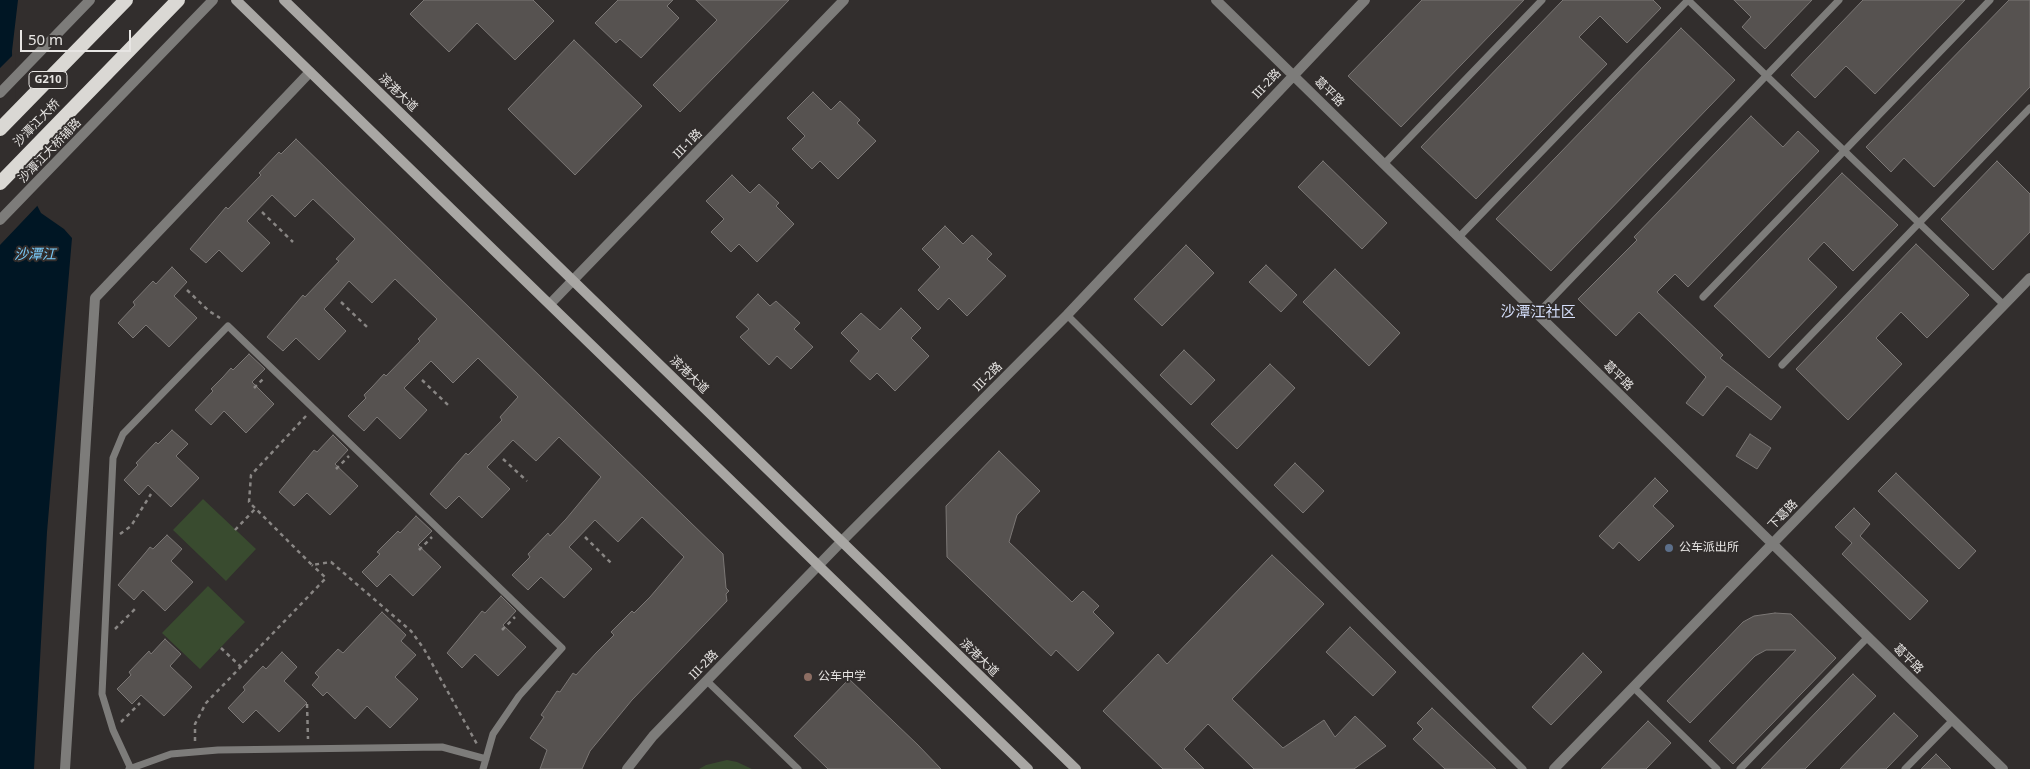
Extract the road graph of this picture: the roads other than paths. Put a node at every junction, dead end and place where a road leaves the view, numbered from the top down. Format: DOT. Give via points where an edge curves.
graph roads {
  1 [pos="90,0"];
  2 [pos="126,0"];
  3 [pos="178,0"];
  4 [pos="214,0"];
  5 [pos="236,0"];
  6 [pos="284,0"];
  7 [pos="844,0"];
  8 [pos="1216,0"];
  9 [pos="1365,0"];
  10 [pos="1542,0"];
  11 [pos="1688,0"];
  12 [pos="1840,0"];
  13 [pos="1990,0"];
  14 [pos="310,72"];
  15 [pos="1293,75"];
  16 [pos="1767,76"];
  17 [pos="0,93"];
  18 [pos="2030,108"];
  19 [pos="0,130"];
  20 [pos="1844,150"];
  21 [pos="1384,164"];
  22 [pos="0,183"];
  23 [pos="0,220"];
  24 [pos="1919,223"];
  25 [pos="1459,237"];
  26 [pos="2030,278"];
  27 [pos="573,280"];
  28 [pos="1703,298"];
  29 [pos="550,304"];
  30 [pos="2004,305"];
  31 [pos="1537,314"];
  32 [pos="1067,315"];
  33 [pos="1782,365"];
  34 [pos="842,541"];
  35 [pos="1772,544"];
  36 [pos="818,565"];
  37 [pos="1868,637"];
  38 [pos="706,681"];
  39 [pos="1633,687"];
  40 [pos="1953,720"];
  41 [pos="486,759"];
  42 [pos="65,769"];
  43 [pos="130,769"];
  44 [pos="483,769"];
  45 [pos="627,769"];
  46 [pos="798,769"];
  47 [pos="1028,769"];
  48 [pos="1076,769"];
  49 [pos="1523,769"];
  50 [pos="1554,769"];
  51 [pos="1717,769"];
  52 [pos="1740,769"];
  53 [pos="1905,769"];
  54 [pos="2003,769"];
  1 -- 17 [label="street"];
  2 -- 19 [label="highway, 沙潭江大桥 / G210"];
  3 -- 22 [label="highway, 沙潭江大桥 / G210"];
  4 -- 23 [label="street, 沙潭江大桥辅路"];
  5 -- 14 [label="main road"];
  6 -- 27 [label="main road, 滨港大道"];
  7 -- 27 [label="street, III-1路"];
  8 -- 15 [label="street, 葛平路"];
  9 -- 15 [label="street, III-2路"];
  10 -- 21 [label="lane"];
  11 -- 16 [label="lane"];
  11 -- 25 [label="lane"];
  12 -- 16 [label="lane"];
  13 -- 20 [label="lane"];
  14 -- 29 [label="main road"];
  14 -- 42 [label="street" via="95,298"];
  15 -- 21 [label="street, 葛平路"];
  15 -- 32 [label="street, III-2路"];
  16 -- 20 [label="lane"];
  16 -- 31 [label="lane"];
  18 -- 24 [label="lane"];
  20 -- 24 [label="lane"];
  20 -- 28 [label="lane"];
  21 -- 25 [label="street, 葛平路"];
  24 -- 30 [label="lane"];
  24 -- 33 [label="lane"];
  25 -- 31 [label="street, 葛平路"];
  26 -- 30 [label="street, 下葛路"];
  27 -- 29 [label="street, III-1路"];
  27 -- 34 [label="main road, 滨港大道"];
  29 -- 36 [label="main road"];
  30 -- 35 [label="street, 下葛路"];
  31 -- 35 [label="street, 葛平路"];
  32 -- 34 [label="street, III-2路"];
  32 -- 49 [label="lane"];
  34 -- 36 [label="street, III-2路"];
  34 -- 48 [label="main road, 滨港大道"];
  35 -- 37 [label="street, 葛平路"];
  35 -- 39 [label="street, 下葛路"];
  36 -- 38 [label="street, III-2路"];
  36 -- 47 [label="main road"];
  37 -- 40 [label="street, 葛平路"];
  37 -- 52 [label="lane"];
  38 -- 45 [label="street, III-2路" via="653,736"];
  38 -- 46 [label="lane"];
  39 -- 50 [label="street, 下葛路"];
  39 -- 51 [label="lane"];
  40 -- 53 [label="lane"];
  40 -- 54 [label="street, 葛平路"];
  41 -- 43 [label="lane" via="442,747 308,748 170,754"];
  41 -- 43 [label="lane" via="493,734 519,696 562,648 228,326 123,434 113,458 102,694"];
  41 -- 44 [label="lane"];
}
